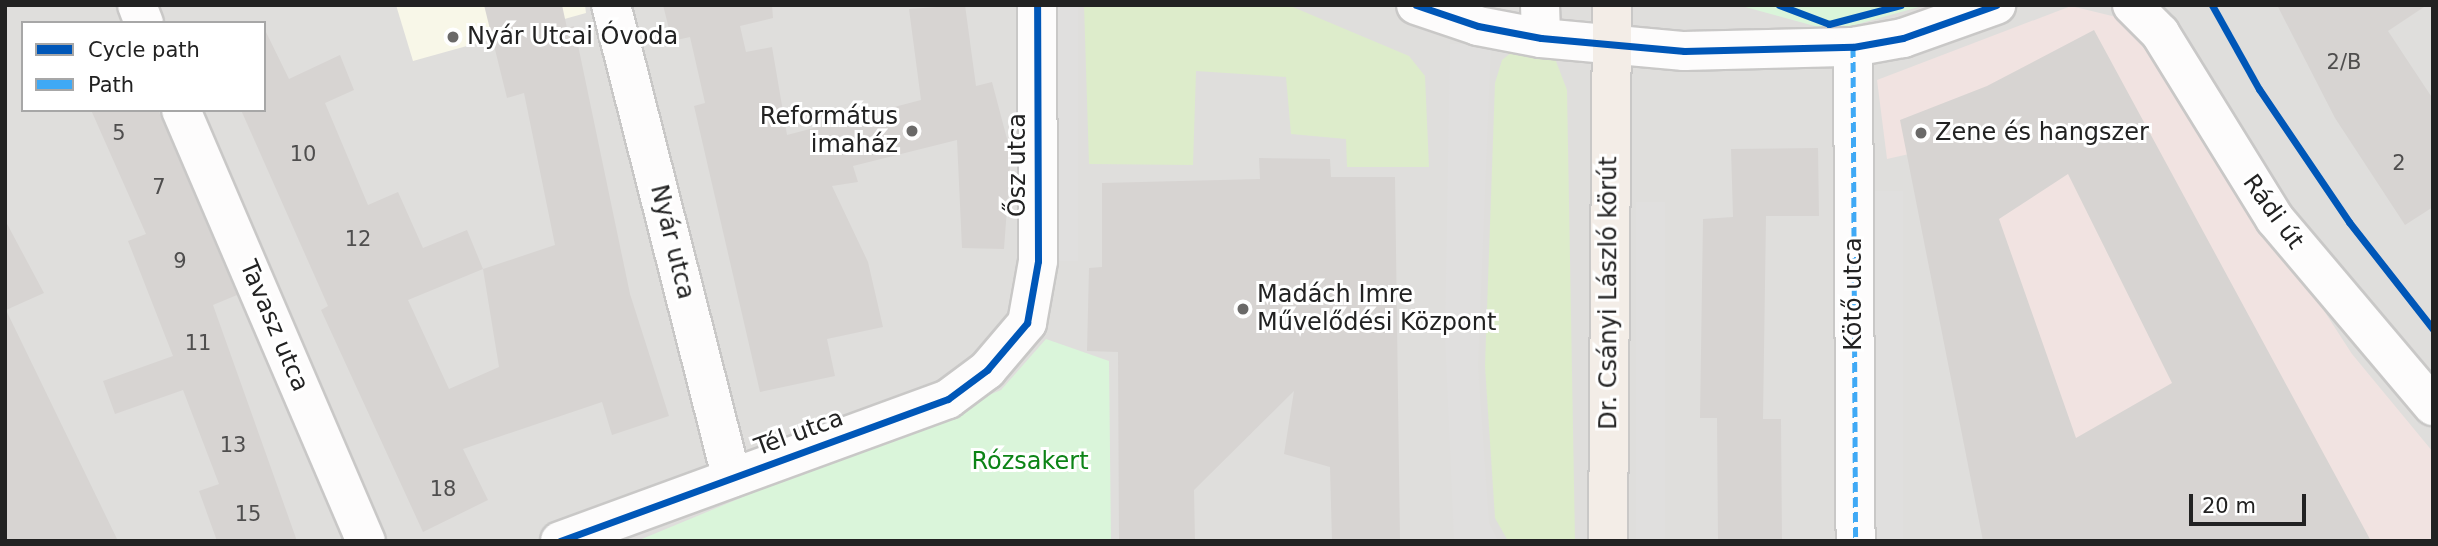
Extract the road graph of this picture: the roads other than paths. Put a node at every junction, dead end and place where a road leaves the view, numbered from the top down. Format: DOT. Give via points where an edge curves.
graph roads {
  1 [pos="611,5"];
  2 [pos="1037,5"];
  3 [pos="1416,5"];
  4 [pos="1612,5"];
  5 [pos="1996,5"];
  6 [pos="2132,5"];
  7 [pos="1541,21"];
  8 [pos="1609,46"];
  9 [pos="1853,47"];
  10 [pos="182,112"];
  11 [pos="1027,323"];
  12 [pos="2433,406"];
  13 [pos="732,478"];
  14 [pos="366,541"];
  15 [pos="560,541"];
  16 [pos="1608,541"];
  17 [pos="1856,541"];
  1 -- 13 [label="street, Nyár utca"];
  2 -- 11 [label="street, Ősz utca" via="1038,261"];
  3 -- 7 [label="street" via="1479,26"];
  4 -- 8 [label="main road, Dr. Csányi László körút"];
  5 -- 9 [label="street" via="1903,38"];
  6 -- 12 [label="street, Rádi út" via="2160,33 2275,219"];
  7 -- 8 [label="street"];
  8 -- 9 [label="street" via="1684,51"];
  8 -- 16 [label="main road, Dr. Csányi László körút"];
  9 -- 17 [label="street, Kötő utca"];
  10 -- 14 [label="street, Tavasz utca"];
  11 -- 13 [label="street, Tél utca" via="987,370 948,399"];
  13 -- 15 [label="street, Tél utca"];
}
